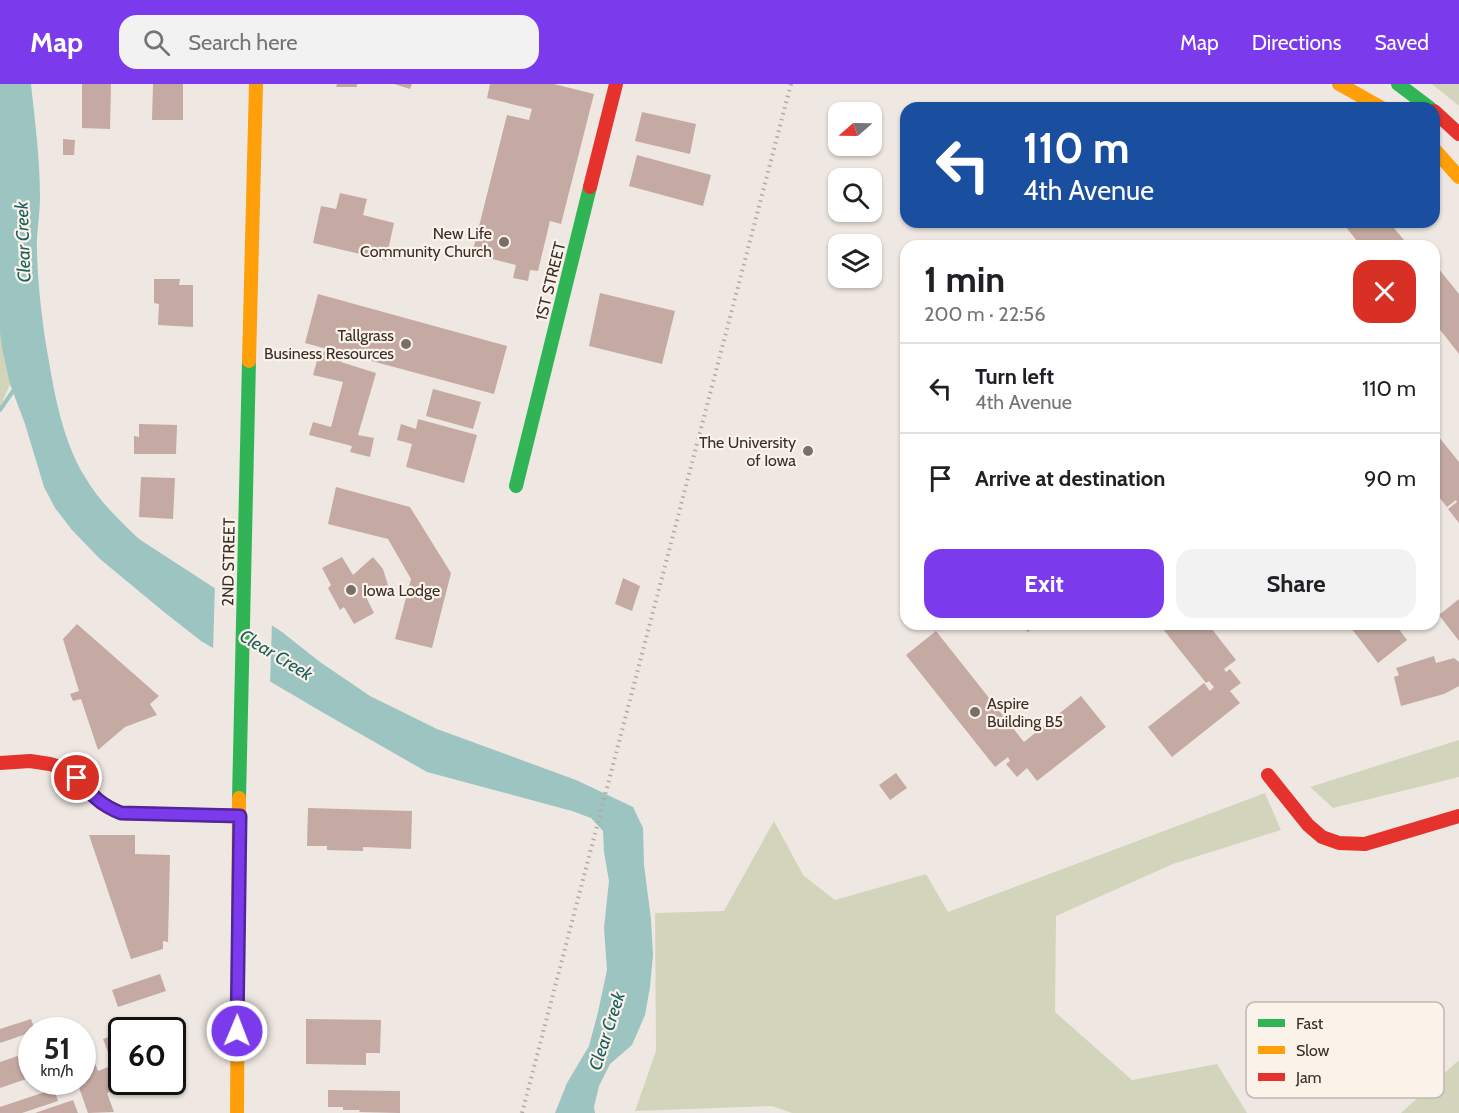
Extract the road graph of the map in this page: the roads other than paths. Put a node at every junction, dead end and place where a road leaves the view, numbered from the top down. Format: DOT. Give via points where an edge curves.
graph roads {
  1 [pos="256,84"];
  2 [pos="616,84"];
  3 [pos="1339,84"];
  4 [pos="1398,84"];
  5 [pos="1372,102"];
  6 [pos="1422,102"];
  7 [pos="1440,117"];
  8 [pos="1459,134"];
  9 [pos="1440,156"];
  10 [pos="1459,177"];
  11 [pos="516,486"];
  12 [pos="0,763"];
  13 [pos="1268,775"];
  14 [pos="240,816"];
  15 [pos="1459,816"];
  16 [pos="237,1113"];
  1 -- 14 [label="main road, 2ND STREET"];
  2 -- 11 [label="main road, 1ST STREET"];
  3 -- 5 [label="main road"];
  4 -- 6 [label="main road"];
  7 -- 8 [label="main road"];
  9 -- 10 [label="main road"];
  12 -- 14 [label="main road" via="15,760 53,764 77,778 100,803 121,813"];
  13 -- 15 [label="main road" via="1308,825 1322,837 1339,843 1365,844"];
  14 -- 16 [label="main road, 2ND STREET"];
}
